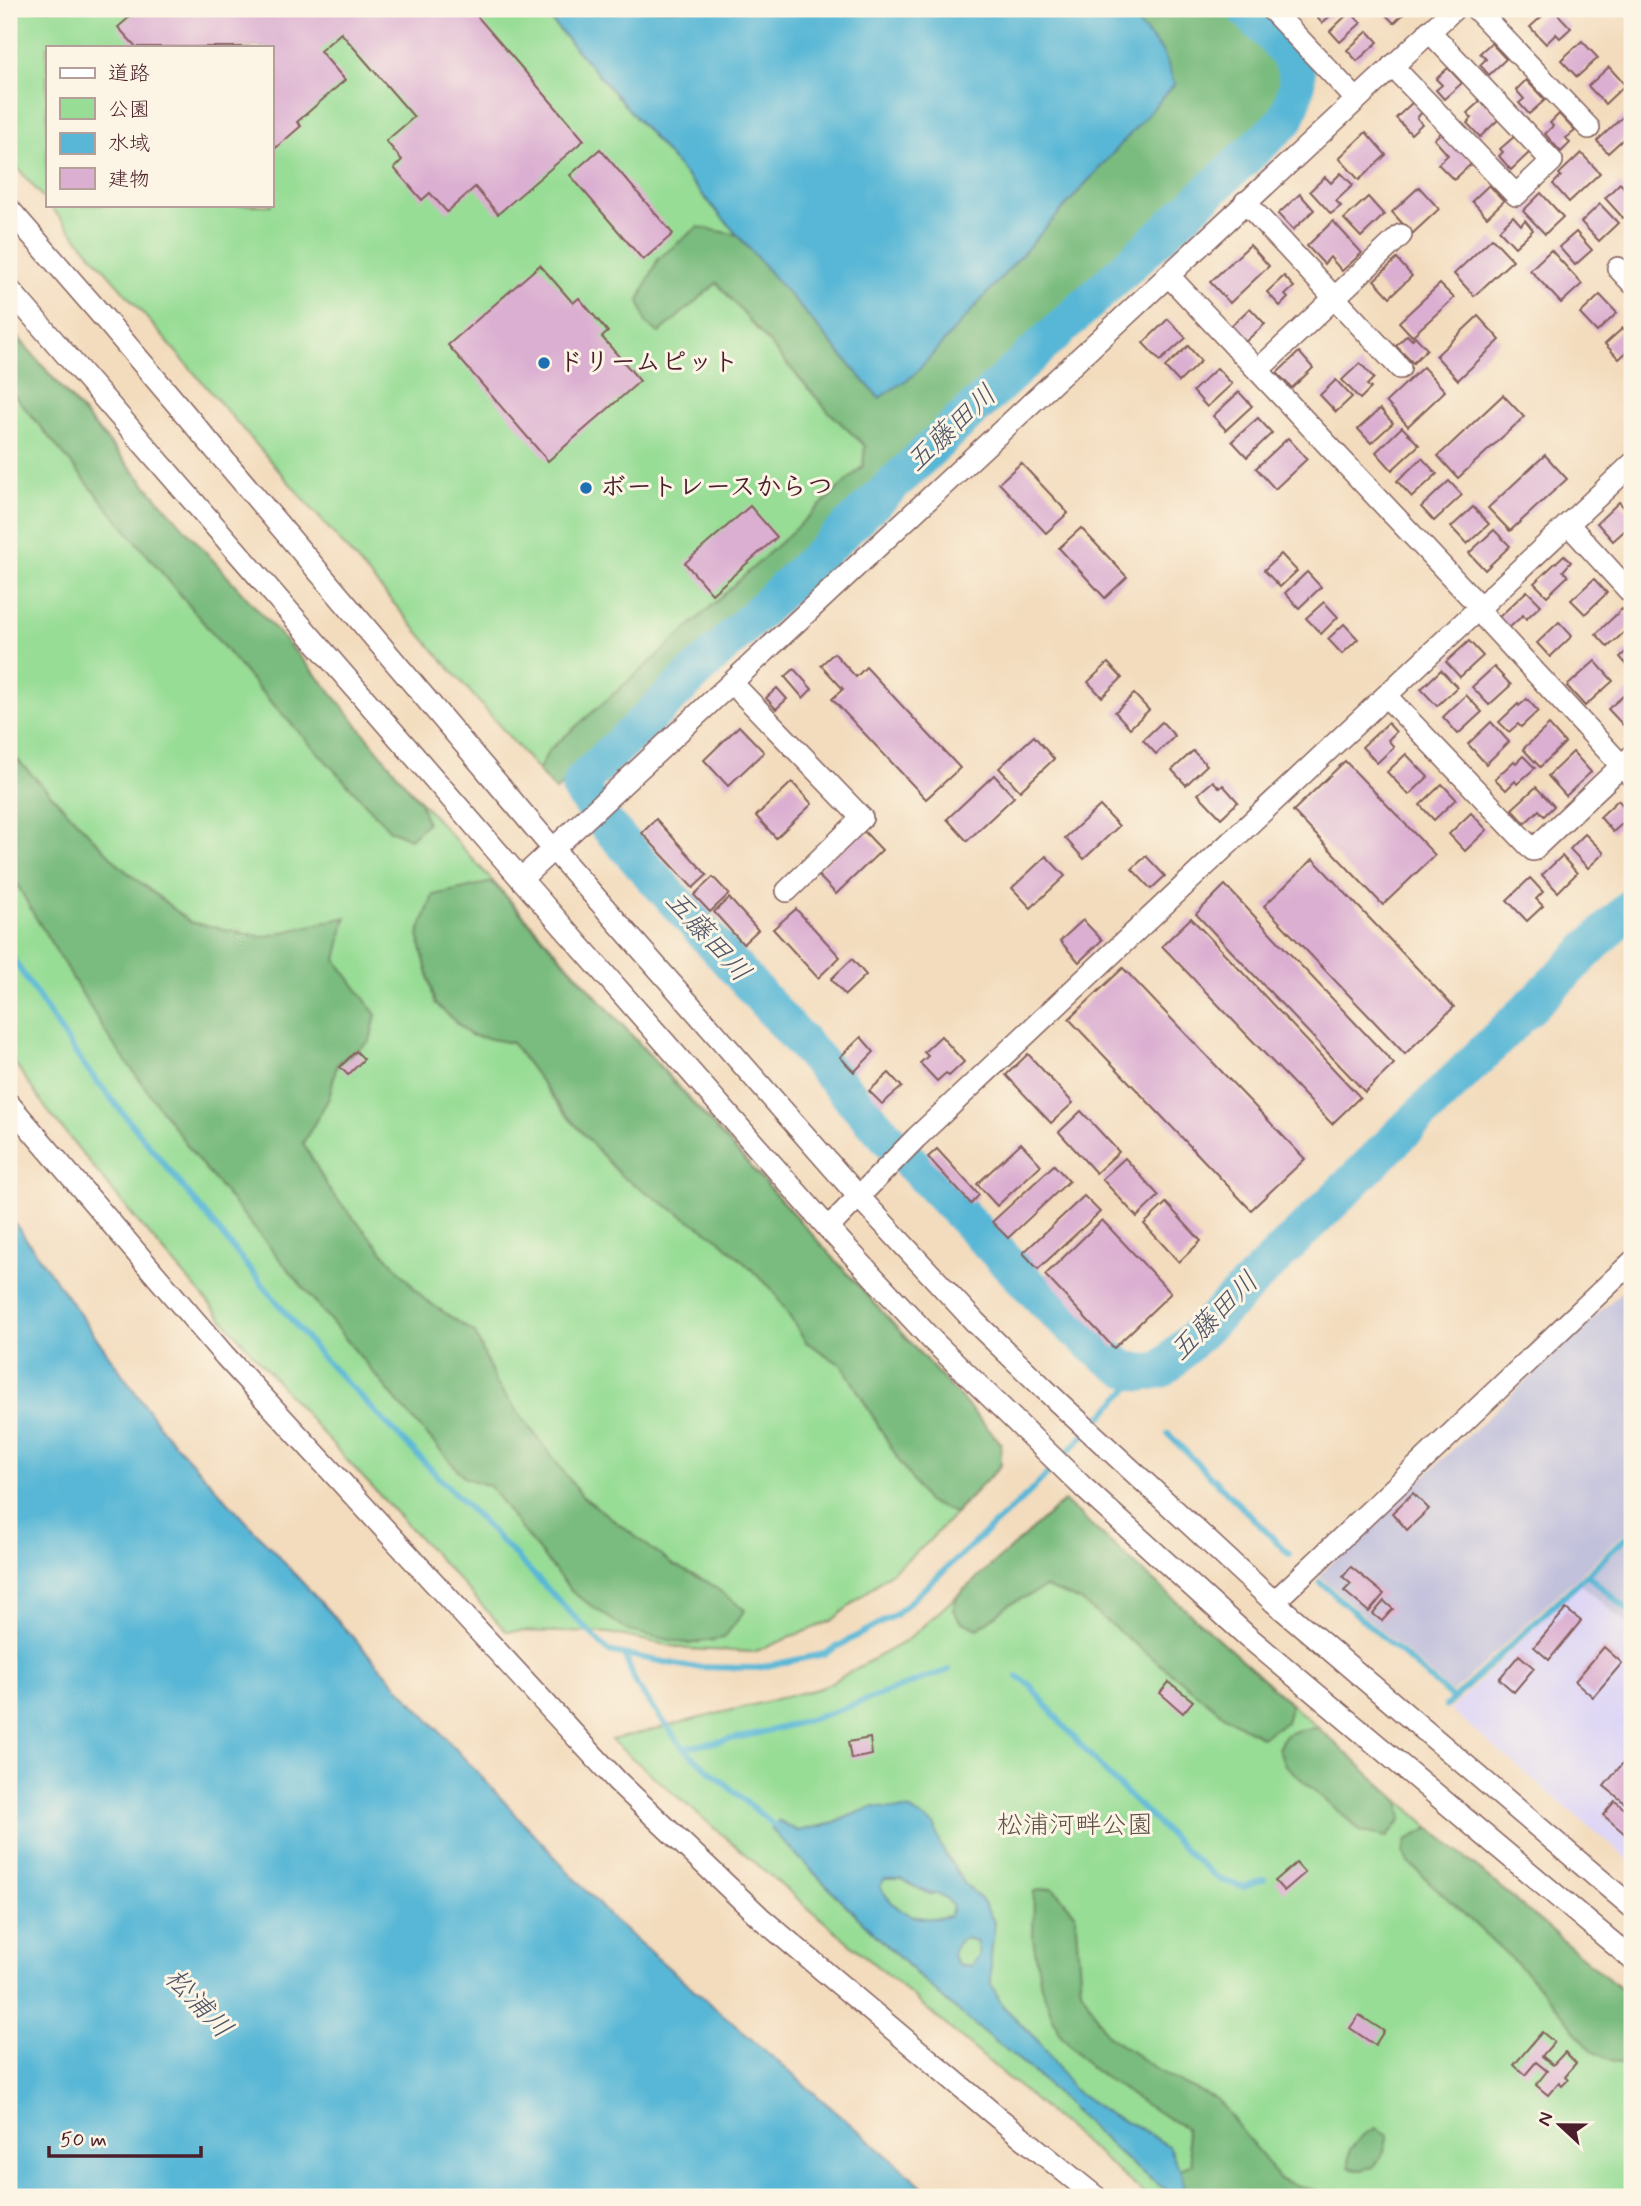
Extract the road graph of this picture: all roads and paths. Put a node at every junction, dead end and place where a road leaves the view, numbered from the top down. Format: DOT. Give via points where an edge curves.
graph roads {
  1 [pos="1271,9"];
  2 [pos="1476,9"];
  3 [pos="1446,11"];
  4 [pos="1429,31"];
  5 [pos="1392,66"];
  6 [pos="1356,99"];
  7 [pos="1589,128"];
  8 [pos="1245,202"];
  9 [pos="9,209"];
  10 [pos="1401,235"];
  11 [pos="1168,275"];
  12 [pos="9,289"];
  13 [pos="1334,298"];
  14 [pos="1400,368"];
  15 [pos="1258,370"];
  16 [pos="1632,464"];
  17 [pos="1568,524"];
  18 [pos="1632,594"];
  19 [pos="1480,607"];
  20 [pos="732,683"];
  21 [pos="1386,696"];
  22 [pos="1629,767"];
  23 [pos="553,849"];
  24 [pos="521,879"];
  25 [pos="787,891"];
  26 [pos="9,1104"];
  27 [pos="859,1197"];
  28 [pos="828,1228"];
  29 [pos="1632,1262"];
  30 [pos="1274,1602"];
  31 [pos="1632,1907"];
  32 [pos="1632,1959"];
  33 [pos="1096,2197"];
  1 -- 6 [label="street"];
  2 -- 7 [label="street"];
  3 -- 4 [label="street"];
  4 -- 5 [label="street"];
  4 -- 5 [label="street" via="1552,162 1516,195"];
  5 -- 6 [label="street"];
  6 -- 8 [label="street"];
  8 -- 11 [label="street"];
  8 -- 13 [label="street"];
  9 -- 23 [label="street"];
  10 -- 13 [label="street"];
  11 -- 15 [label="street"];
  11 -- 20 [label="street"];
  12 -- 24 [label="street"];
  13 -- 14 [label="street"];
  13 -- 15 [label="street"];
  15 -- 19 [label="street"];
  16 -- 17 [label="street"];
  17 -- 18 [label="street"];
  17 -- 19 [label="street"];
  19 -- 21 [label="street"];
  19 -- 22 [label="street" via="1486,619"];
  20 -- 23 [label="street"];
  20 -- 25 [label="street" via="862,818"];
  21 -- 22 [label="street" via="1533,850"];
  21 -- 27 [label="street"];
  23 -- 24 [label="street"];
  23 -- 27 [label="street"];
  24 -- 28 [label="street"];
  26 -- 33 [label="street" via="225,1356 617,1781 762,1919"];
  27 -- 28 [label="street"];
  27 -- 30 [label="street" via="975,1322"];
  28 -- 32 [label="street" via="932,1340 1084,1488 1247,1636"];
  29 -- 30 [label="street"];
  30 -- 31 [label="street"];
}
